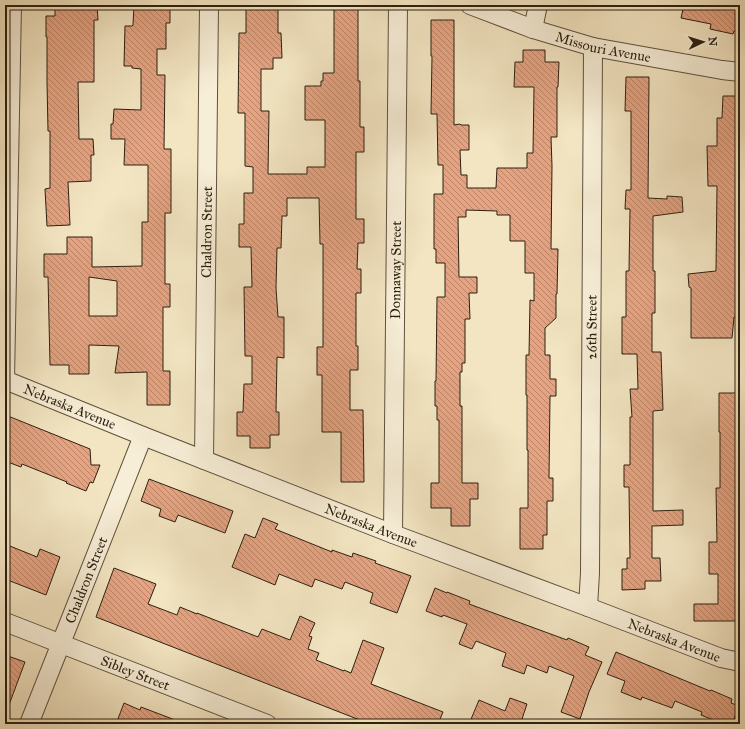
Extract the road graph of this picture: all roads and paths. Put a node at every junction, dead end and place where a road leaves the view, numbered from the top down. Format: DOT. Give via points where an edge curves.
graph roads {
  1 [pos="12,5"];
  2 [pos="209,5"];
  3 [pos="398,5"];
  4 [pos="470,5"];
  5 [pos="538,5"];
  6 [pos="533,28"];
  7 [pos="593,47"];
  8 [pos="740,72"];
  9 [pos="5,380"];
  10 [pos="144,436"];
  11 [pos="204,460"];
  12 [pos="393,534"];
  13 [pos="588,607"];
  14 [pos="5,622"];
  15 [pos="61,643"];
  16 [pos="740,662"];
  17 [pos="29,724"];
  18 [pos="267,724"];
  1 -- 9 [label="street"];
  2 -- 11 [label="street, Chaldron Street"];
  3 -- 12 [label="street, Donnaway Street"];
  4 -- 6 [label="street, Missouri Avenue"];
  5 -- 6 [label="street"];
  6 -- 7 [label="street, Missouri Avenue"];
  7 -- 8 [label="street, Missouri Avenue"];
  7 -- 13 [label="street, 26th Street"];
  9 -- 10 [label="street, Nebraska Avenue"];
  10 -- 11 [label="street, Nebraska Avenue"];
  10 -- 15 [label="street, Chaldron Street"];
  11 -- 12 [label="street, Nebraska Avenue"];
  12 -- 13 [label="street, Nebraska Avenue"];
  13 -- 16 [label="street, Nebraska Avenue" via="721,658"];
  14 -- 15 [label="street, Sibley Street"];
  15 -- 17 [label="street, Chaldron Street"];
  15 -- 18 [label="street, Sibley Street"];
}
